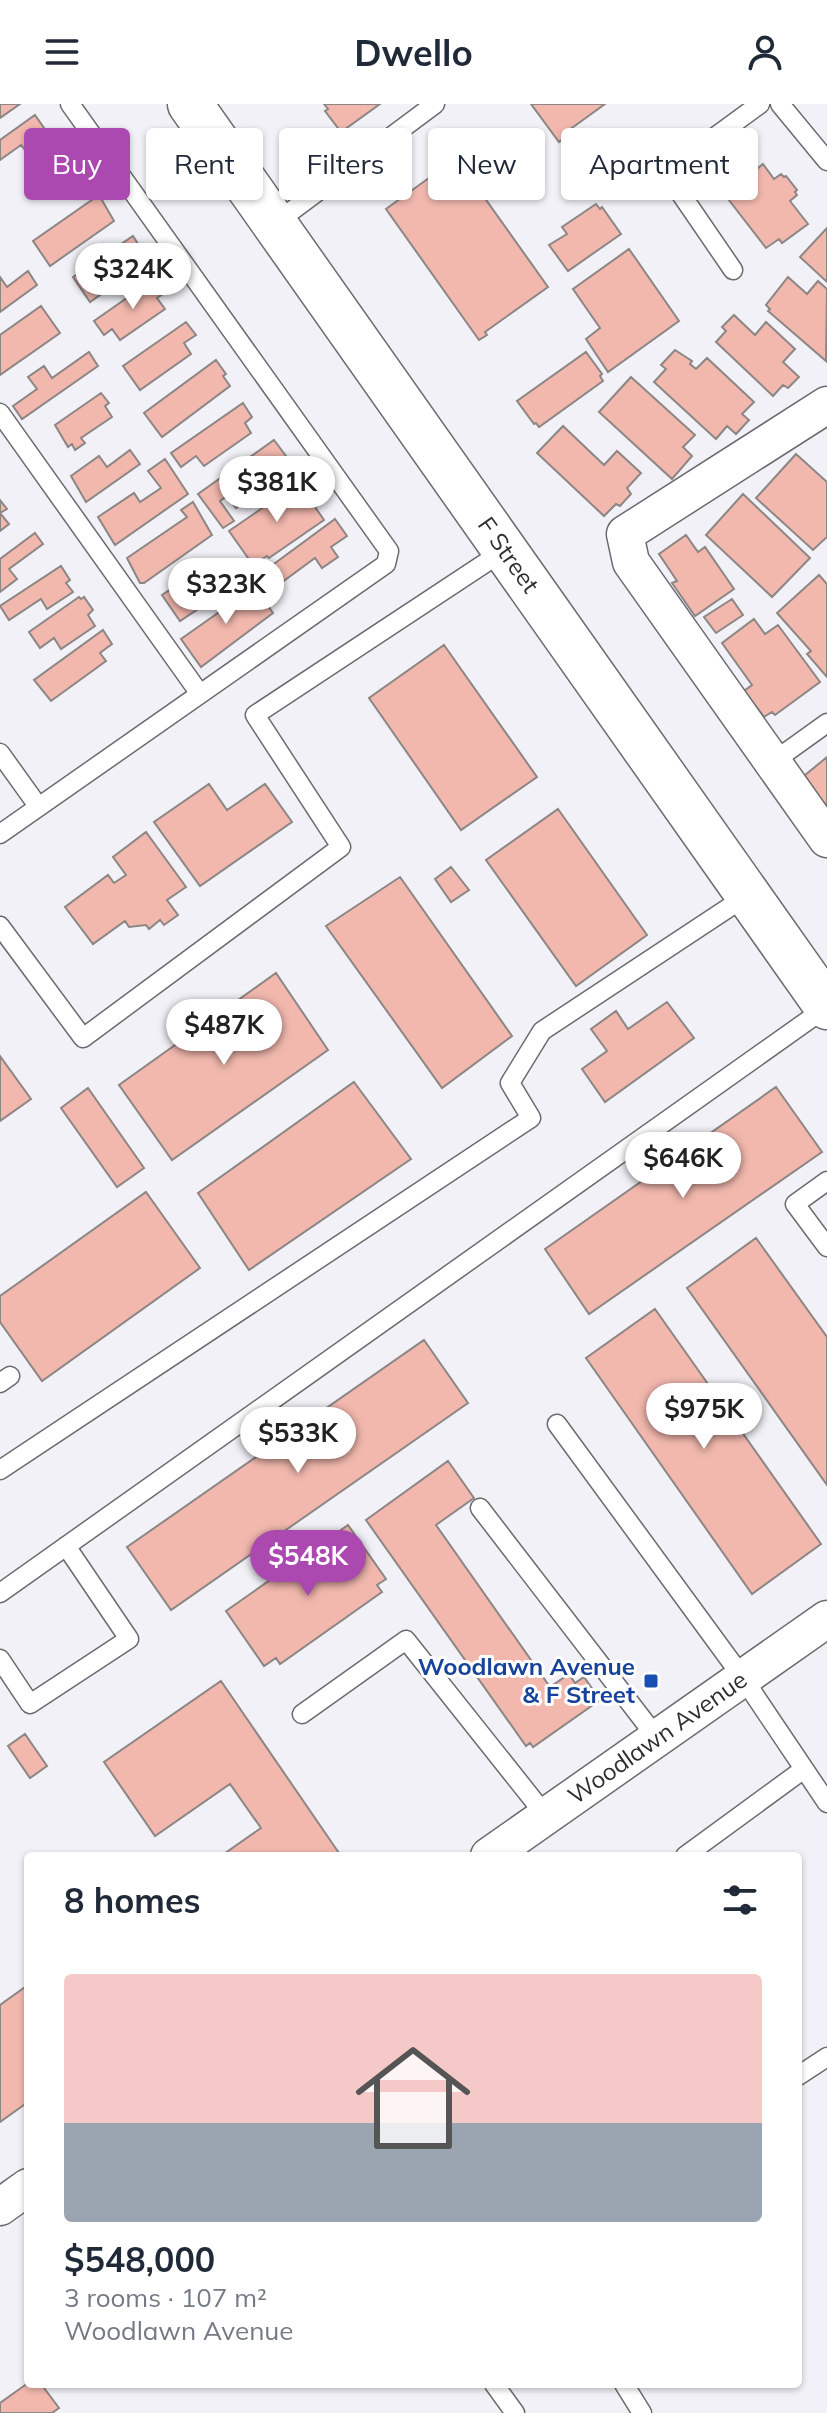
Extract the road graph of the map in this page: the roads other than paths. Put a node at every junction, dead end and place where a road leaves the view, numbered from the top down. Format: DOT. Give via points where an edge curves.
graph roads {
  1 [pos="70,104"];
  2 [pos="190,104"];
  3 [pos="435,104"];
  4 [pos="760,104"];
  5 [pos="780,104"];
  6 [pos="827,161"];
  7 [pos="274,224"];
  8 [pos="733,270"];
  9 [pos="827,405"];
  10 [pos="0,413"];
  11 [pos="505,550"];
  12 [pos="200,694"];
  13 [pos="827,723"];
  14 [pos="0,753"];
  15 [pos="774,761"];
  16 [pos="38,806"];
  17 [pos="0,834"];
  18 [pos="827,839"];
  19 [pos="748,895"];
  20 [pos="0,926"];
  21 [pos="827,1007"];
  22 [pos="827,1181"];
  23 [pos="827,1247"];
  24 [pos="557,1424"];
  25 [pos="0,1470"];
  26 [pos="480,1508"];
  27 [pos="66,1546"];
  28 [pos="0,1593"];
  29 [pos="827,1619"];
  30 [pos="0,1659"];
  31 [pos="743,1678"];
  32 [pos="302,1714"];
  33 [pos="657,1738"];
  34 [pos="804,1769"];
  35 [pos="827,1803"];
  36 [pos="546,1816"];
  37 [pos="495,1852"];
  38 [pos="690,1852"];
  39 [pos="827,2057"];
  40 [pos="802,2073"];
  41 [pos="24,2190"];
  42 [pos="0,2207"];
  43 [pos="497,2388"];
  44 [pos="626,2388"];
  45 [pos="511,2411"];
  46 [pos="642,2413"];
  1 -- 12 [label="lane" via="389,551 386,564"];
  2 -- 7 [label="street, F Street"];
  3 -- 7 [label="lane"];
  4 -- 8 [label="lane" via="671,169 670,178"];
  5 -- 6 [label="lane"];
  7 -- 11 [label="street, F Street"];
  9 -- 15 [label="street" via="625,534 631,562"];
  10 -- 12 [label="lane"];
  11 -- 19 [label="street, F Street"];
  11 -- 20 [label="lane" via="255,715 341,847 83,1038"];
  12 -- 16 [label="lane"];
  13 -- 15 [label="lane"];
  14 -- 16 [label="lane"];
  15 -- 18 [label="street"];
  16 -- 17 [label="lane"];
  19 -- 21 [label="street, F Street"];
  19 -- 25 [label="lane" via="542,1031 510,1083 531,1118"];
  21 -- 27 [label="lane"];
  22 -- 23 [label="lane" via="795,1204"];
  24 -- 31 [label="lane"];
  26 -- 33 [label="lane"];
  27 -- 28 [label="lane"];
  27 -- 30 [label="lane" via="129,1639 30,1704"];
  29 -- 31 [label="street, Woodlawn Avenue"];
  31 -- 33 [label="street, Woodlawn Avenue"];
  31 -- 34 [label="lane"];
  32 -- 36 [label="lane" via="406,1640"];
  33 -- 36 [label="street, Woodlawn Avenue"];
  34 -- 35 [label="lane"];
  34 -- 38 [label="lane"];
  36 -- 37 [label="street, Woodlawn Avenue"];
  39 -- 40 [label="lane"];
  41 -- 42 [label="street"];
  43 -- 45 [label="lane"];
  44 -- 46 [label="lane"];
}
